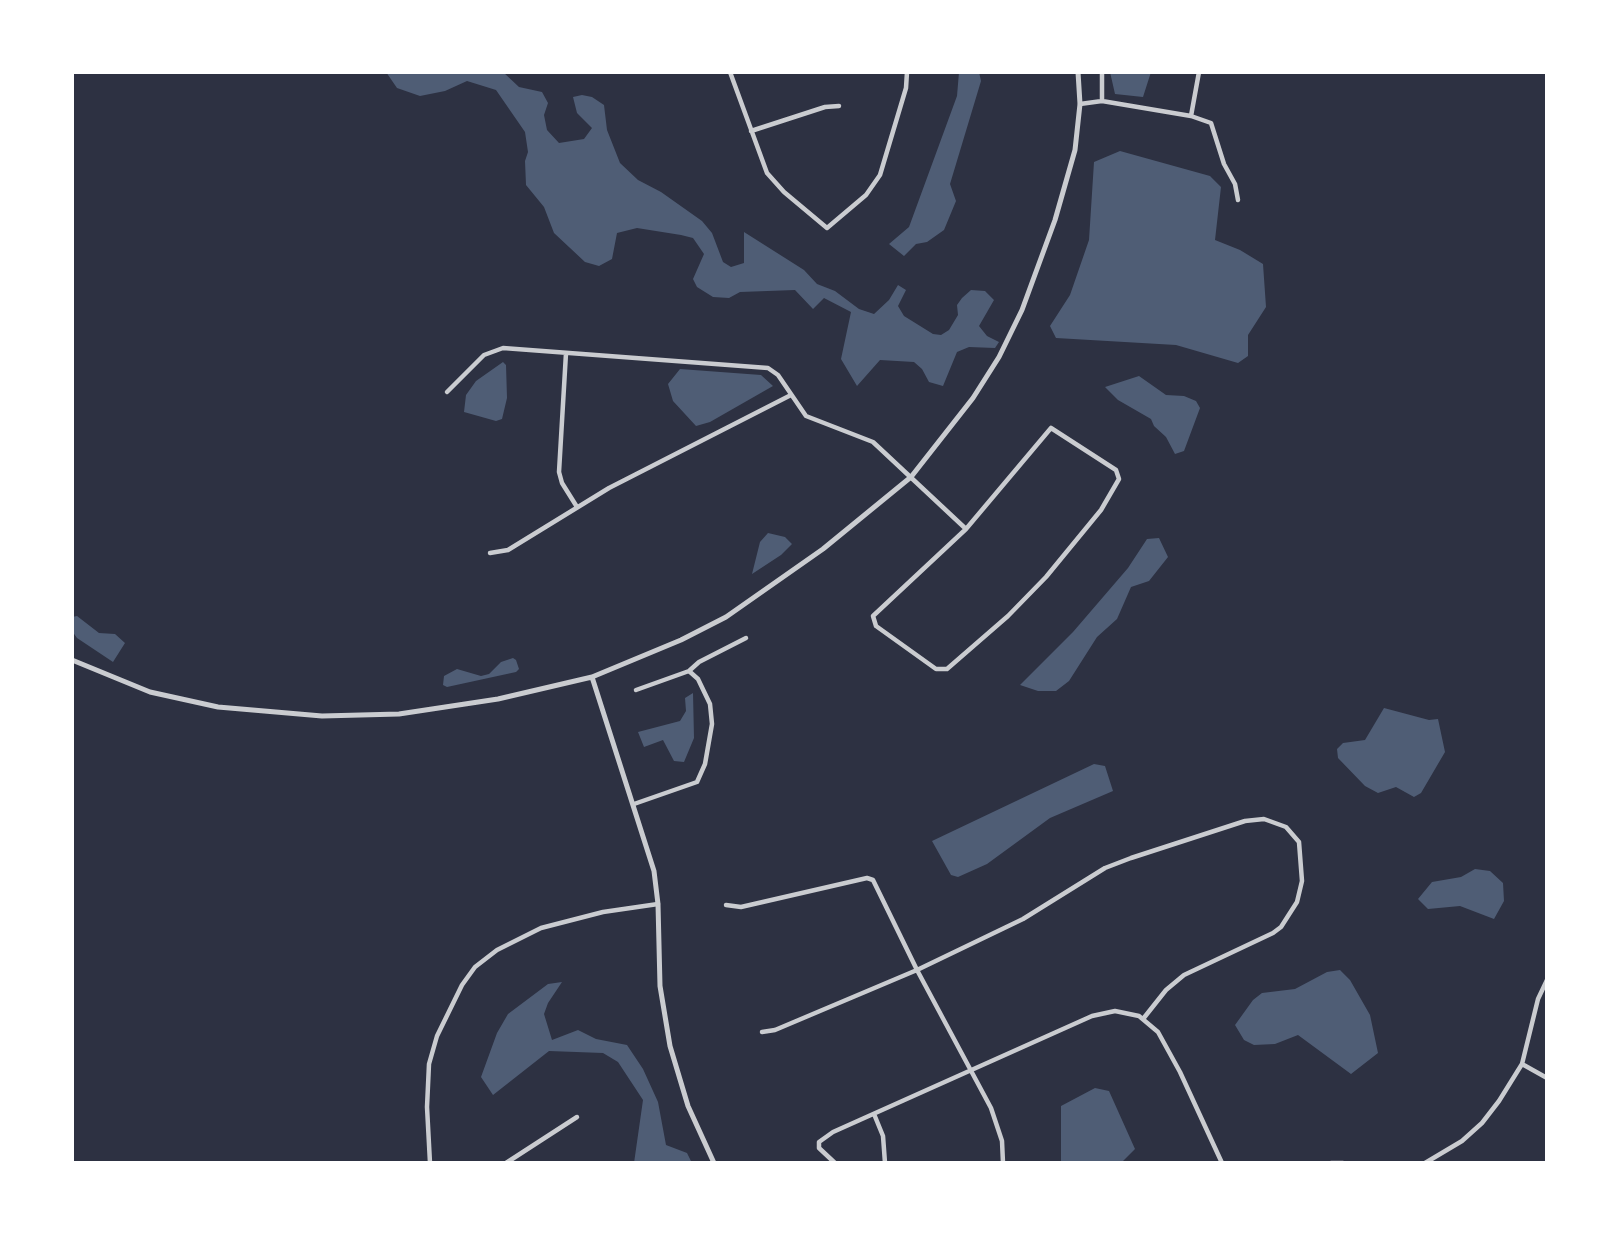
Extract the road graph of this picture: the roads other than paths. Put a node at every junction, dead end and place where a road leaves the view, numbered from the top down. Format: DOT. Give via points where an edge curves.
graph roads {
  1 [pos="730,72"];
  2 [pos="907,72"];
  3 [pos="1078,72"];
  4 [pos="1102,72"];
  5 [pos="1199,72"];
  6 [pos="1102,101"];
  7 [pos="1080,104"];
  8 [pos="839,106"];
  9 [pos="1191,116"];
  10 [pos="751,131"];
  11 [pos="1238,200"];
  12 [pos="566,353"];
  13 [pos="447,392"];
  14 [pos="791,395"];
  15 [pos="911,477"];
  16 [pos="577,507"];
  17 [pos="966,529"];
  18 [pos="490,553"];
  19 [pos="746,638"];
  20 [pos="72,660"];
  21 [pos="689,671"];
  22 [pos="592,677"];
  23 [pos="636,690"];
  24 [pos="634,804"];
  25 [pos="658,904"];
  26 [pos="726,905"];
  27 [pos="917,970"];
  28 [pos="1547,980"];
  29 [pos="1143,1019"];
  30 [pos="762,1032"];
  31 [pos="1522,1064"];
  32 [pos="970,1070"];
  33 [pos="1547,1078"];
  34 [pos="874,1114"];
  35 [pos="577,1118"];
  36 [pos="430,1163"];
  37 [pos="506,1163"];
  38 [pos="714,1163"];
  39 [pos="835,1163"];
  40 [pos="885,1163"];
  41 [pos="1003,1163"];
  42 [pos="1222,1163"];
  43 [pos="1331,1163"];
  44 [pos="1343,1163"];
  45 [pos="1425,1163"];
  1 -- 10 [label="street"];
  2 -- 10 [label="street" via="906,88 880,175 866,195 827,228 774,183"];
  3 -- 7 [label="street"];
  4 -- 6 [label="street"];
  5 -- 9 [label="street"];
  6 -- 7 [label="street"];
  6 -- 9 [label="street"];
  7 -- 15 [label="street" via="1075,150 1061,200 1022,310 973,398"];
  8 -- 10 [label="street"];
  9 -- 11 [label="street" via="1211,123 1215,130"];
  12 -- 13 [label="street" via="494,350"];
  12 -- 14 [label="street" via="761,366 778,375"];
  12 -- 16 [label="street" via="559,472"];
  14 -- 15 [label="street" via="806,416 873,442"];
  14 -- 16 [label="street"];
  15 -- 17 [label="street"];
  15 -- 22 [label="street" via="823,549 726,617"];
  16 -- 18 [label="street" via="508,550"];
  17 -- 17 [label="street" via="1051,428 1116,470 1119,479 1101,510 1046,577 947,669 936,669 876,626 873,616"];
  19 -- 21 [label="street"];
  20 -- 22 [label="street" via="119,681 179,699 245,711 322,716 435,710 542,691"];
  21 -- 23 [label="street"];
  21 -- 24 [label="street" via="710,704 712,724 705,764 697,783"];
  22 -- 24 [label="street"];
  24 -- 25 [label="street" via="649,849"];
  25 -- 36 [label="street" via="603,912 541,928 497,950 476,967 462,985 437,1036 429,1064"];
  25 -- 38 [label="street" via="660,986 670,1046 688,1106"];
  26 -- 27 [label="street" via="741,907 867,878 873,880"];
  27 -- 29 [label="street" via="1023,919 1105,868 1245,821 1273,821 1286,826 1299,843 1302,881 1298,902 1281,927 1184,975"];
  27 -- 30 [label="street"];
  27 -- 32 [label="street"];
  28 -- 31 [label="street"];
  29 -- 32 [label="street" via="1115,1011 1092,1016"];
  29 -- 42 [label="street" via="1158,1032"];
  31 -- 33 [label="street"];
  31 -- 45 [label="street" via="1482,1123 1462,1141"];
  32 -- 34 [label="street"];
  32 -- 41 [label="street" via="998,1126"];
  34 -- 39 [label="street" via="819,1142 819,1148"];
  34 -- 40 [label="street" via="883,1136"];
  35 -- 37 [label="street"];
  43 -- 44 [label="street"];
}
